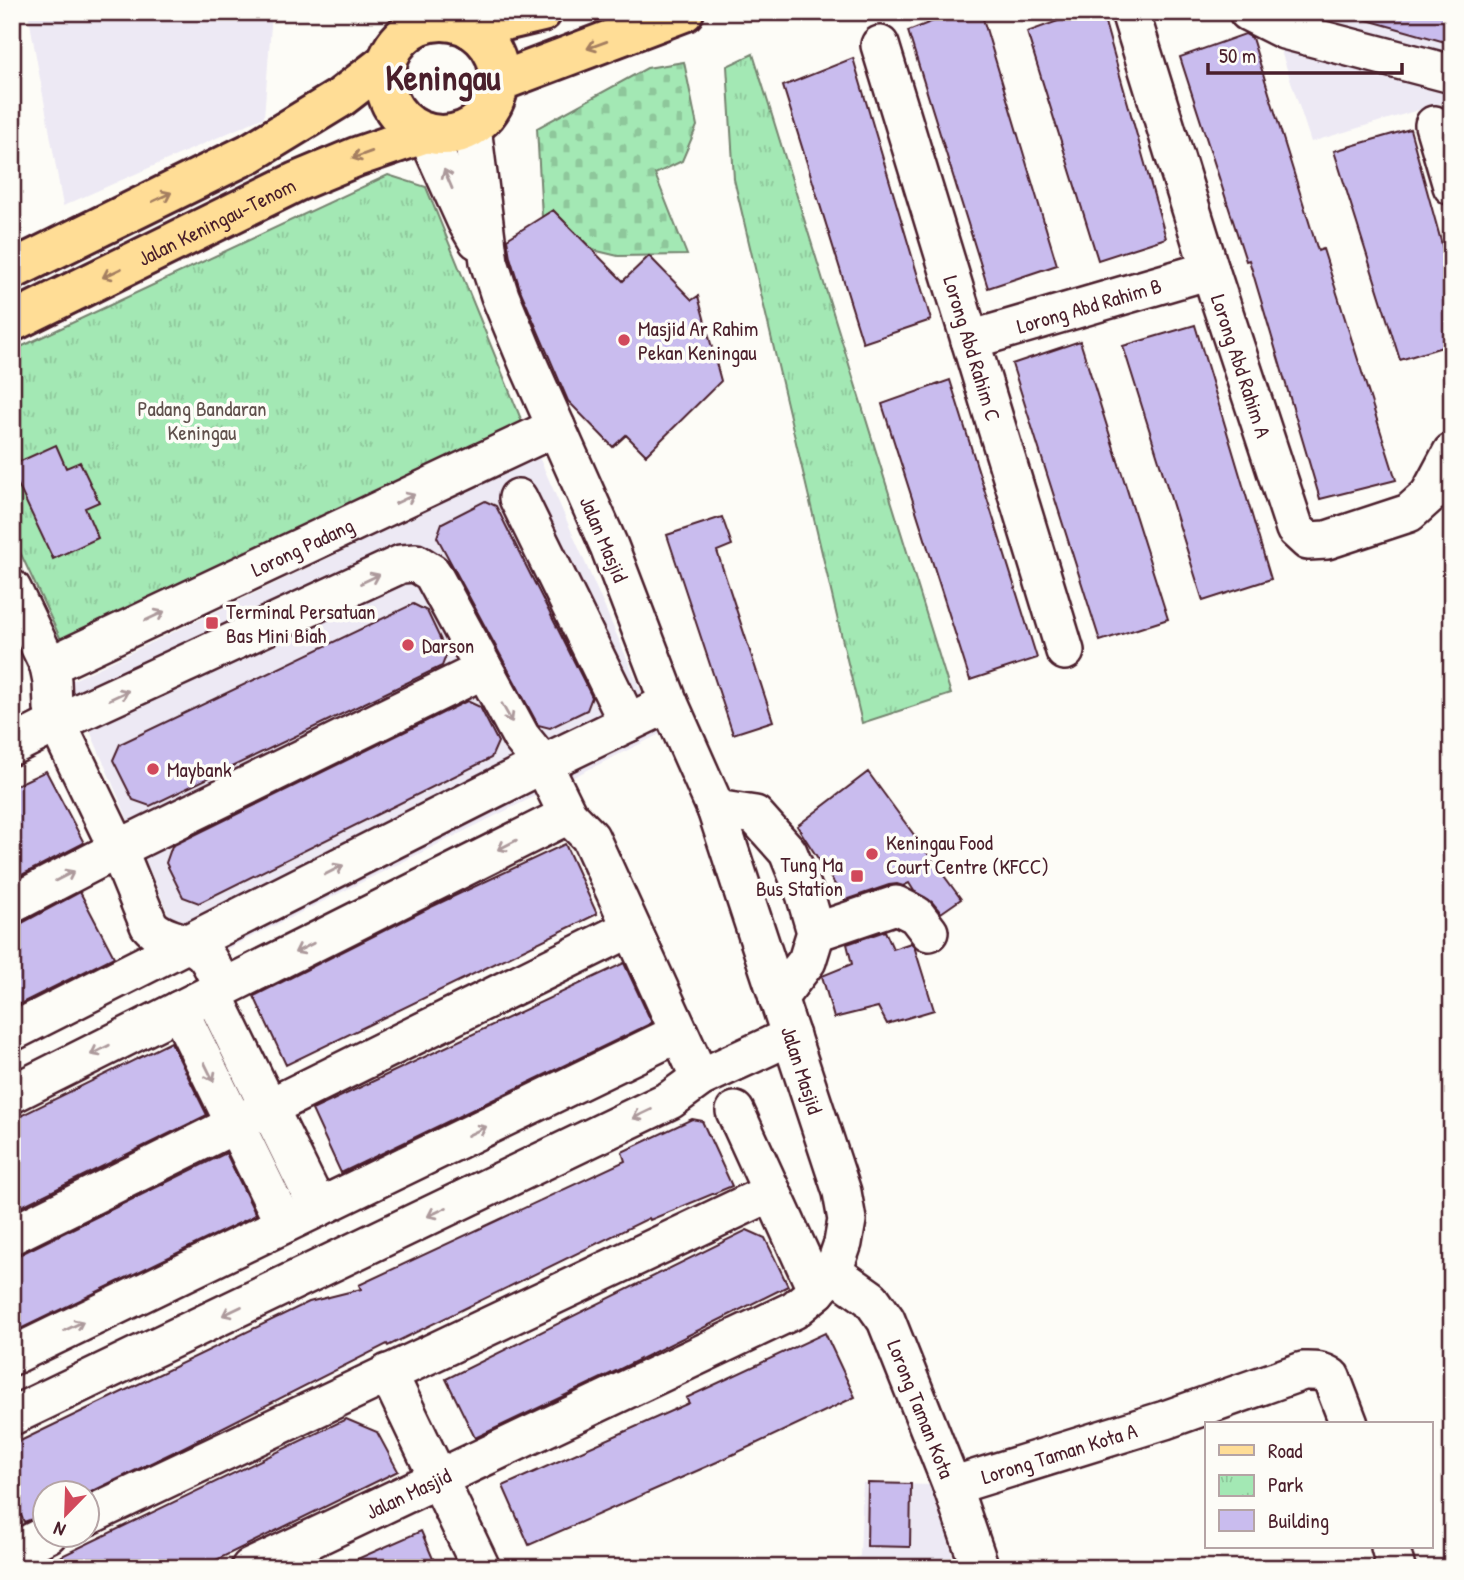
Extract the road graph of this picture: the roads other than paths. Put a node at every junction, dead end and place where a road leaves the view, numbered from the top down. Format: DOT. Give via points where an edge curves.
graph roads {
  1 [pos="542,12"];
  2 [pos="684,12"];
  3 [pos="1129,12"];
  4 [pos="1248,12"];
  5 [pos="424,18"];
  6 [pos="471,29"];
  7 [pos="880,45"];
  8 [pos="387,61"];
  9 [pos="1452,74"];
  10 [pos="499,82"];
  11 [pos="1434,125"];
  12 [pos="472,127"];
  13 [pos="426,132"];
  14 [pos="1452,186"];
  15 [pos="489,262"];
  16 [pos="12,270"];
  17 [pos="1210,270"];
  18 [pos="12,322"];
  19 [pos="970,340"];
  20 [pos="556,428"];
  21 [pos="1452,452"];
  22 [pos="517,498"];
  23 [pos="17,605"];
  24 [pos="1065,651"];
  25 [pos="48,666"];
  26 [pos="483,670"];
  27 [pos="669,703"];
  28 [pos="57,723"];
  29 [pos="628,723"];
  30 [pos="12,746"];
  31 [pos="543,764"];
  32 [pos="716,809"];
  33 [pos="568,815"];
  34 [pos="118,849"];
  35 [pos="12,904"];
  36 [pos="631,928"];
  37 [pos="816,932"];
  38 [pos="929,932"];
  39 [pos="185,944"];
  40 [pos="218,991"];
  41 [pos="778,998"];
  42 [pos="179,1010"];
  43 [pos="12,1032"];
  44 [pos="679,1033"];
  45 [pos="791,1036"];
  46 [pos="700,1078"];
  47 [pos="12,1094"];
  48 [pos="269,1108"];
  49 [pos="735,1111"];
  50 [pos="235,1124"];
  51 [pos="358,1189"];
  52 [pos="772,1192"];
  53 [pos="318,1208"];
  54 [pos="269,1231"];
  55 [pos="12,1235"];
  56 [pos="381,1239"];
  57 [pos="825,1281"];
  58 [pos="279,1288"];
  59 [pos="12,1356"];
  60 [pos="388,1373"];
  61 [pos="12,1416"];
  62 [pos="1348,1422"];
  63 [pos="438,1480"];
  64 [pos="952,1486"];
  65 [pos="102,1509"];
  66 [pos="32,1543"];
  67 [pos="1390,1548"];
  68 [pos="12,1552"];
  69 [pos="250,1568"];
  70 [pos="481,1568"];
  71 [pos="980,1568"];
  72 [pos="1396,1568"];
  1 -- 6 [label="main road"];
  2 -- 10 [label="main road, one-way"];
  3 -- 17 [label="street, Lorong Abd Rahim A"];
  4 -- 9 [label="street" via="1284,30"];
  5 -- 6 [label="main road"];
  5 -- 8 [label="main road" via="396,45"];
  6 -- 10 [label="main road" via="492,52"];
  7 -- 19 [label="street, Lorong Abd Rahim C"];
  8 -- 13 [label="main road" via="388,97 410,125"];
  16 -- 8 [label="main road, one-way" via="250,153 340,98"];
  10 -- 12 [label="main road" via="491,107"];
  11 -- 14 [label="street"];
  12 -- 13 [label="main road" via="442,135"];
  12 -- 15 [label="street"];
  15 -- 13 [label="street, one-way"];
  13 -- 18 [label="main road, Jalan Keningau-Tenom, one-way" via="296,182"];
  15 -- 20 [label="street, Jalan Masjid"];
  17 -- 19 [label="street, Lorong Abd Rahim B"];
  17 -- 21 [label="street, Lorong Abd Rahim A" via="1294,528 1308,541 1327,540 1409,513 1429,495"];
  19 -- 24 [label="street, Lorong Abd Rahim C"];
  25 -- 20 [label="street, Lorong Padang, one-way"];
  20 -- 27 [label="street, Jalan Masjid" via="609,546"];
  22 -- 29 [label="street"];
  23 -- 25 [label="street"];
  25 -- 28 [label="street"];
  28 -- 26 [label="street, one-way" via="401,564 416,563 432,573"];
  26 -- 31 [label="street, one-way" via="521,737"];
  26 -- 34 [label="street"];
  27 -- 29 [label="street"];
  27 -- 32 [label="street, Jalan Masjid"];
  28 -- 30 [label="street"];
  28 -- 34 [label="street"];
  29 -- 31 [label="street"];
  31 -- 33 [label="street"];
  39 -- 31 [label="street, one-way"];
  32 -- 37 [label="street" via="755,815 788,852"];
  32 -- 41 [label="street, Jalan Masjid"];
  33 -- 36 [label="street" via="590,837"];
  33 -- 40 [label="street, one-way"];
  35 -- 34 [label="street, one-way"];
  34 -- 39 [label="street" via="149,925 163,937"];
  36 -- 44 [label="street"];
  36 -- 48 [label="street"];
  37 -- 38 [label="street" via="897,905 916,915"];
  37 -- 41 [label="street" via="807,961"];
  39 -- 40 [label="street" via="206,957"];
  39 -- 43 [label="street"];
  40 -- 42 [label="street"];
  40 -- 48 [label="street"];
  41 -- 45 [label="street, Jalan Masjid"];
  42 -- 47 [label="street, one-way"];
  42 -- 50 [label="street, one-way"];
  44 -- 46 [label="street"];
  51 -- 44 [label="street, one-way"];
  45 -- 46 [label="street"];
  45 -- 57 [label="street, Jalan Masjid" via="847,1220 843,1243"];
  46 -- 56 [label="street, one-way" via="670,1100"];
  48 -- 50 [label="street"];
  48 -- 53 [label="street"];
  49 -- 52 [label="street"];
  50 -- 54 [label="street"];
  50 -- 55 [label="street"];
  51 -- 53 [label="street"];
  51 -- 56 [label="street"];
  52 -- 57 [label="street"];
  52 -- 60 [label="street"];
  53 -- 54 [label="street"];
  54 -- 58 [label="street"];
  59 -- 54 [label="street, one-way"];
  56 -- 58 [label="street"];
  57 -- 63 [label="street, Jalan Masjid" via="794,1310"];
  57 -- 64 [label="street, Lorong Taman Kota" via="872,1299 886,1320"];
  58 -- 61 [label="street, one-way"];
  60 -- 63 [label="street"];
  60 -- 65 [label="street"];
  62 -- 64 [label="street, Lorong Taman Kota A" via="1331,1377 1303,1371 1165,1420"];
  63 -- 69 [label="street, Jalan Masjid"];
  63 -- 70 [label="street"];
  64 -- 71 [label="street, Lorong Taman Kota"];
  66 -- 68 [label="street"];
  67 -- 72 [label="street"];
}
